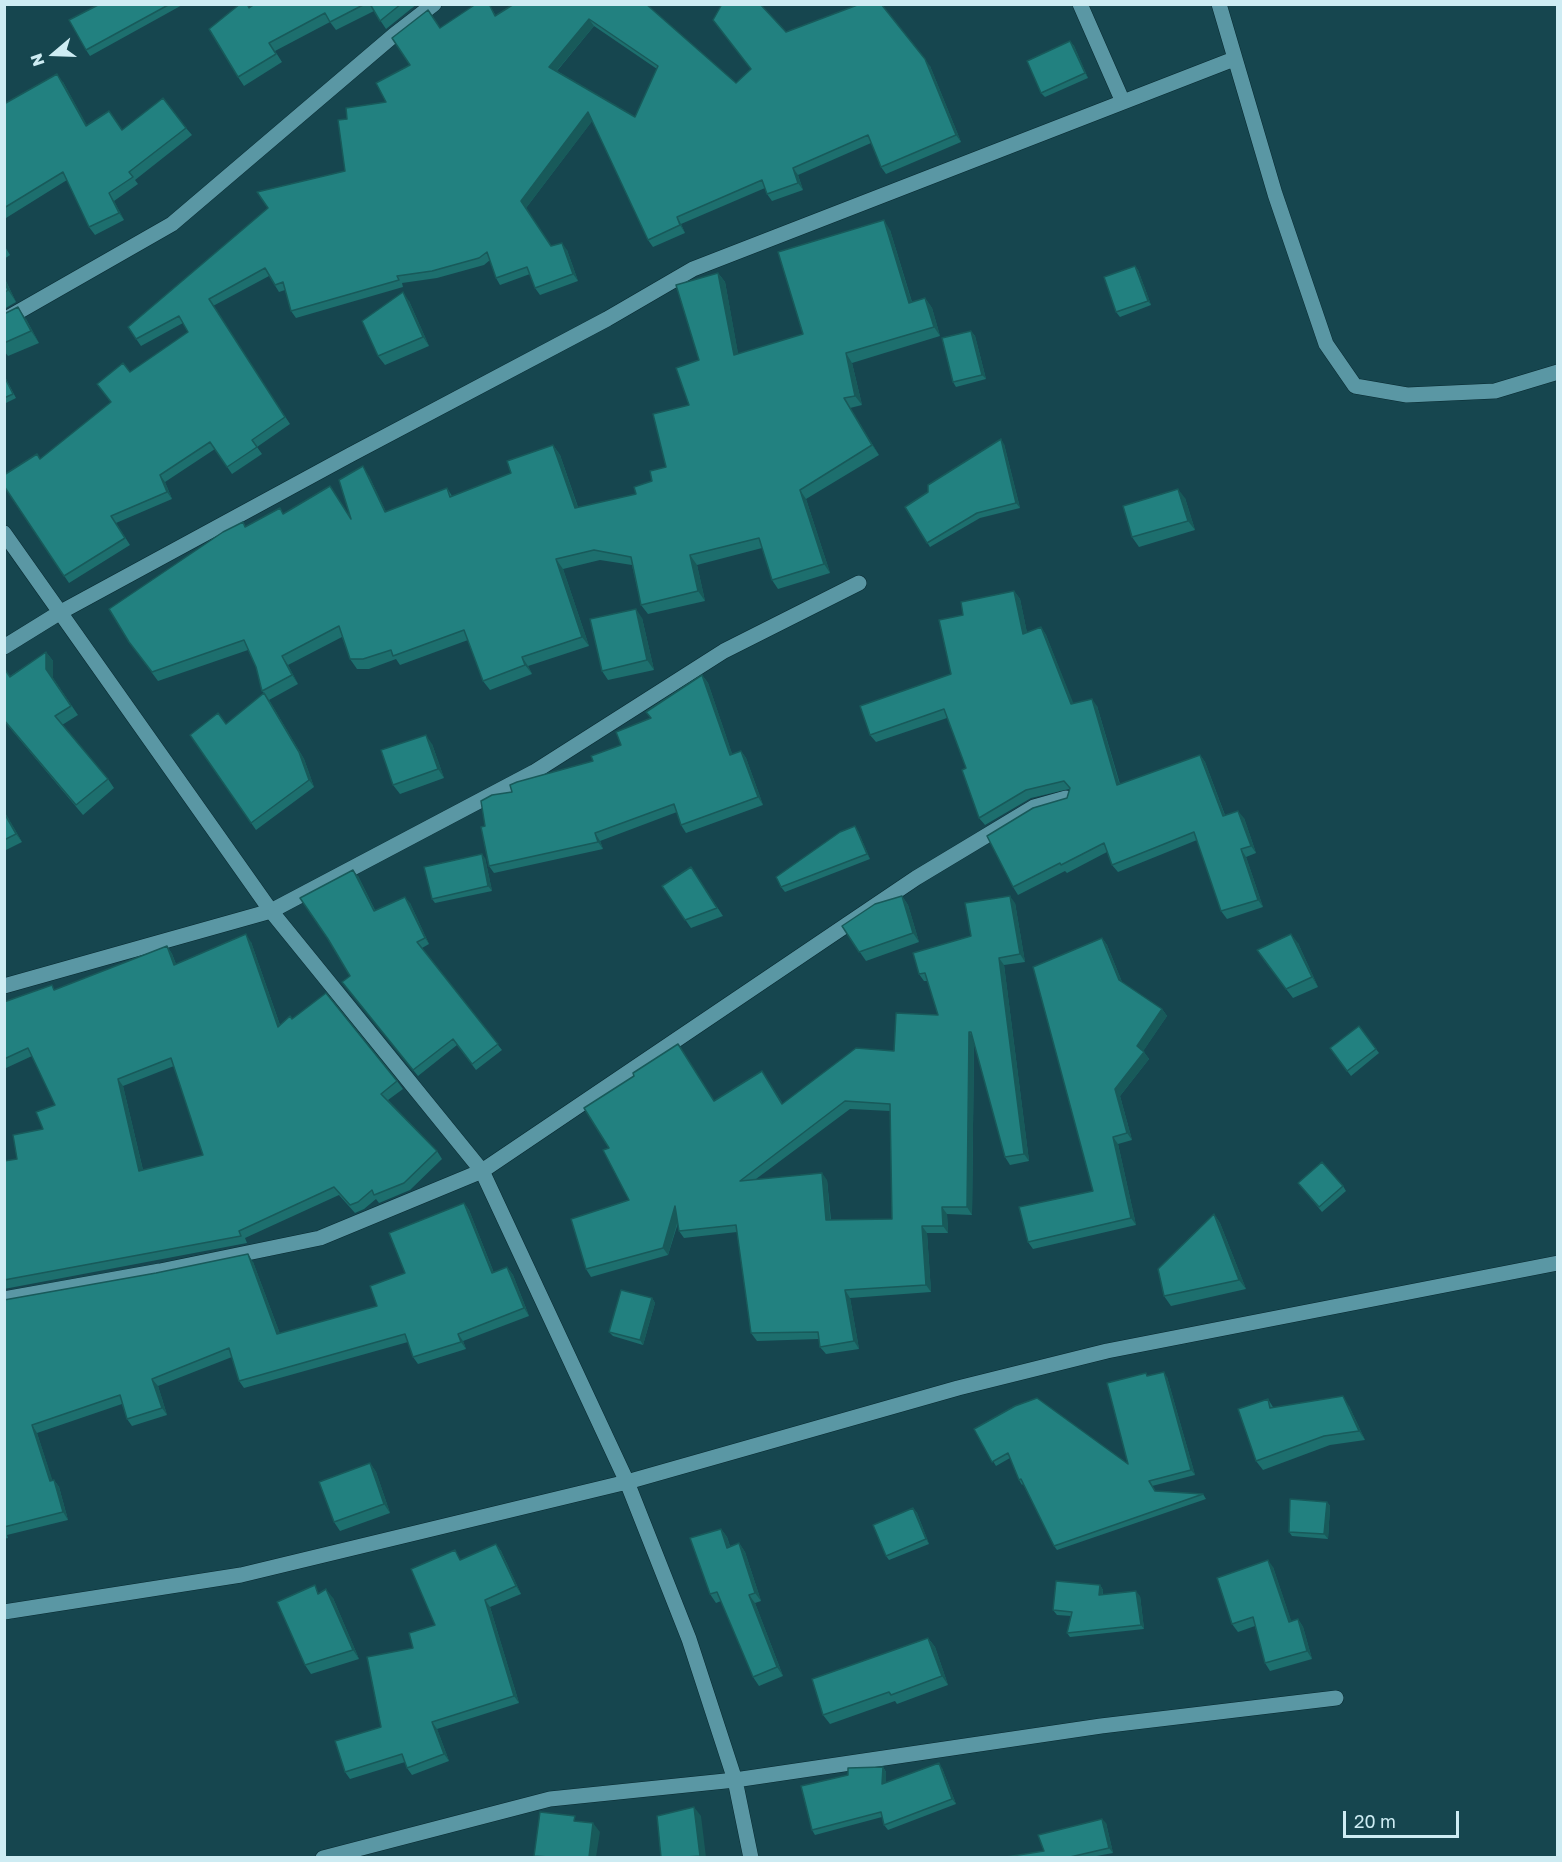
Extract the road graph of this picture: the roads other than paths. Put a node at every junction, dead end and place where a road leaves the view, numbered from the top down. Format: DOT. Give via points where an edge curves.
graph roads {
  1 [pos="434,4"];
  2 [pos="1080,4"];
  3 [pos="1219,4"];
  4 [pos="1234,59"];
  5 [pos="1123,102"];
  6 [pos="4,320"];
  7 [pos="1557,372"];
  8 [pos="4,533"];
  9 [pos="859,583"];
  10 [pos="59,613"];
  11 [pos="4,647"];
  12 [pos="1066,798"];
  13 [pos="271,911"];
  14 [pos="4,986"];
  15 [pos="482,1171"];
  16 [pos="1557,1263"];
  17 [pos="4,1299"];
  18 [pos="627,1482"];
  19 [pos="4,1612"];
  20 [pos="1336,1698"];
  21 [pos="735,1780"];
  22 [pos="323,1857"];
  23 [pos="751,1857"];
  1 -- 6 [label="street" via="172,224"];
  2 -- 5 [label="street"];
  3 -- 4 [label="street"];
  4 -- 5 [label="street"];
  4 -- 7 [label="street" via="1326,344 1355,386 1407,395 1495,391"];
  5 -- 10 [label="street" via="693,269"];
  8 -- 10 [label="street"];
  9 -- 13 [label="street" via="724,651 534,772"];
  10 -- 11 [label="street"];
  10 -- 13 [label="street"];
  12 -- 15 [label="street" via="1034,807 916,878"];
  13 -- 14 [label="street"];
  13 -- 15 [label="street"];
  15 -- 17 [label="street" via="320,1238"];
  15 -- 18 [label="street"];
  16 -- 18 [label="street" via="1107,1350"];
  18 -- 19 [label="street" via="241,1575"];
  18 -- 21 [label="street" via="689,1639"];
  20 -- 21 [label="street" via="1101,1726"];
  21 -- 22 [label="street" via="550,1799"];
  21 -- 23 [label="street"];
}
